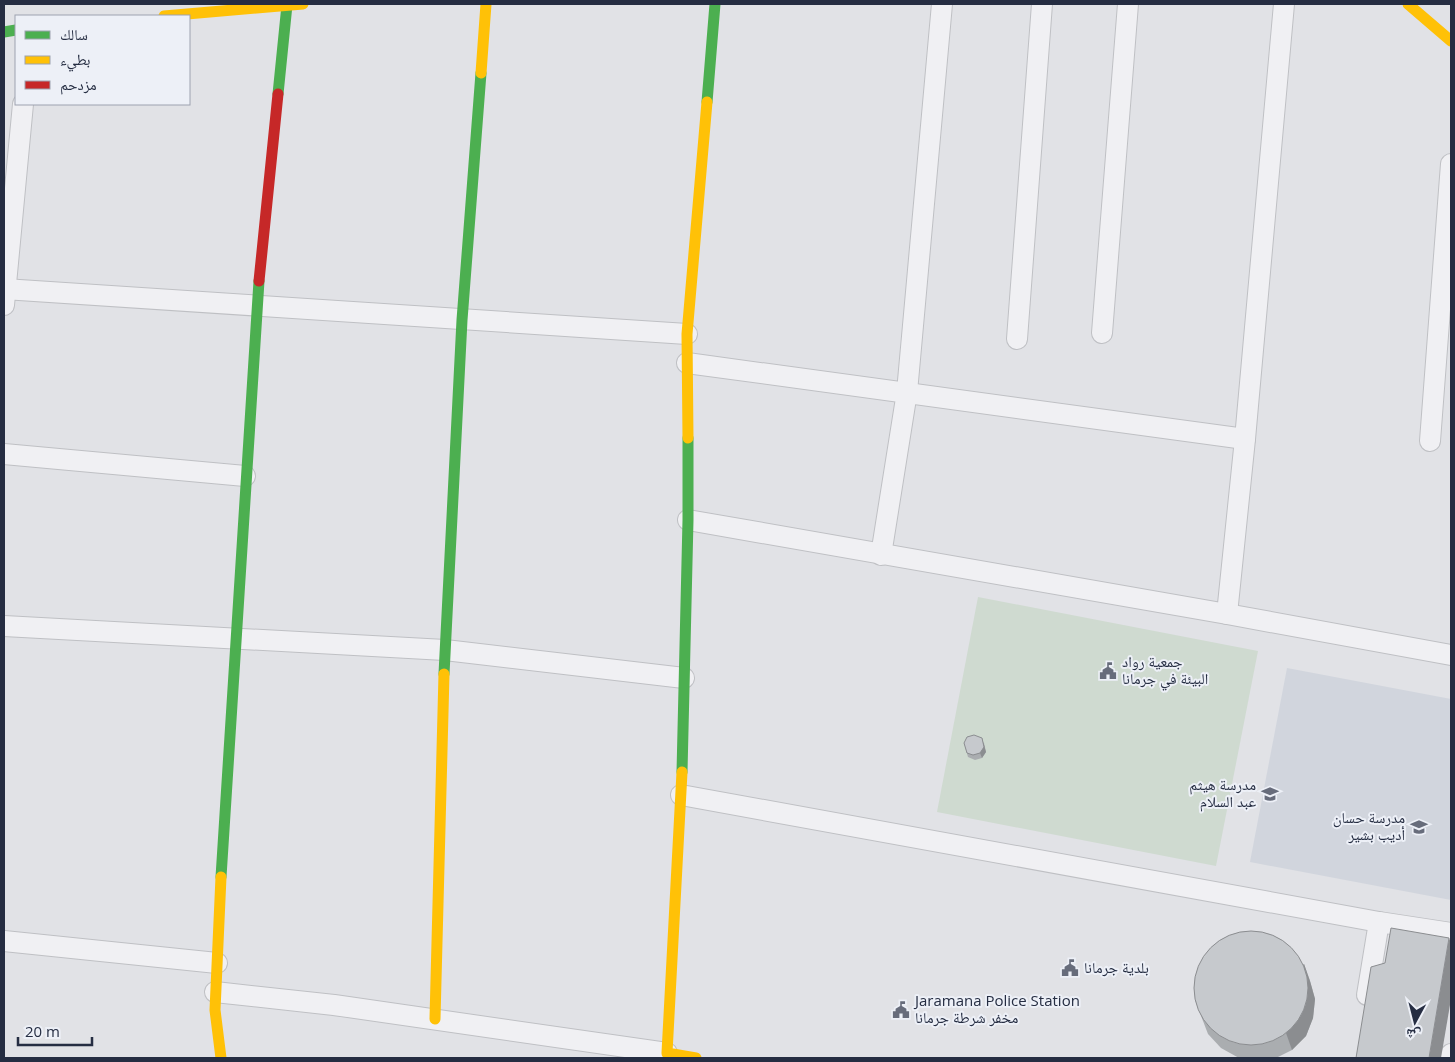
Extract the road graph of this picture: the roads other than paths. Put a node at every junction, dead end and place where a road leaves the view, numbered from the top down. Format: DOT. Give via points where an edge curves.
graph roads {
  1 [pos="303,4"];
  2 [pos="486,4"];
  3 [pos="715,4"];
  4 [pos="942,4"];
  5 [pos="1042,4"];
  6 [pos="1128,4"];
  7 [pos="1284,4"];
  8 [pos="1407,4"];
  9 [pos="287,5"];
  10 [pos="1430,6"];
  11 [pos="175,15"];
  12 [pos="1451,41"];
  13 [pos="24,105"];
  14 [pos="1451,164"];
  15 [pos="4,294"];
  16 [pos="256,306"];
  17 [pos="462,320"];
  18 [pos="1102,333"];
  19 [pos="687,334"];
  20 [pos="1017,339"];
  21 [pos="688,362"];
  22 [pos="907,392"];
  23 [pos="1245,439"];
  24 [pos="1430,441"];
  25 [pos="4,454"];
  26 [pos="245,476"];
  27 [pos="688,520"];
  28 [pos="881,554"];
  29 [pos="1227,614"];
  30 [pos="4,626"];
  31 [pos="235,639"];
  32 [pos="445,650"];
  33 [pos="1451,655"];
  34 [pos="684,678"];
  35 [pos="681,795"];
  36 [pos="1379,922"];
  37 [pos="1451,933"];
  38 [pos="4,941"];
  39 [pos="217,963"];
  40 [pos="215,992"];
  41 [pos="1364,1010"];
  42 [pos="435,1019"];
  43 [pos="1451,1054"];
  44 [pos="668,1056"];
  45 [pos="221,1058"];
  46 [pos="696,1058"];
  47 [pos="1450,1058"];
  1 -- 9 [label="street"];
  2 -- 17 [label="street"];
  3 -- 19 [label="street"];
  4 -- 22 [label="street"];
  5 -- 20 [label="street"];
  6 -- 18 [label="street"];
  7 -- 23 [label="street"];
  8 -- 10 [label="street"];
  8 -- 12 [label="street"];
  9 -- 11 [label="street"];
  9 -- 16 [label="street"];
  13 -- 15 [label="street"];
  14 -- 24 [label="street"];
  15 -- 16 [label="street"];
  16 -- 17 [label="street"];
  16 -- 26 [label="street"];
  17 -- 19 [label="street"];
  17 -- 32 [label="street"];
  19 -- 21 [label="street"];
  21 -- 22 [label="street"];
  21 -- 27 [label="street"];
  22 -- 23 [label="street"];
  22 -- 28 [label="street"];
  23 -- 29 [label="street"];
  25 -- 26 [label="street"];
  26 -- 31 [label="street"];
  27 -- 28 [label="street"];
  27 -- 34 [label="street"];
  28 -- 29 [label="street"];
  29 -- 33 [label="street"];
  30 -- 31 [label="street"];
  31 -- 32 [label="street"];
  31 -- 39 [label="street"];
  32 -- 34 [label="street"];
  32 -- 42 [label="street"];
  34 -- 35 [label="street"];
  35 -- 36 [label="street"];
  35 -- 44 [label="street"];
  36 -- 37 [label="street"];
  36 -- 41 [label="street"];
  38 -- 39 [label="street"];
  39 -- 40 [label="street"];
  40 -- 42 [label="street"];
  40 -- 45 [label="street" via="214,1010"];
  42 -- 44 [label="street"];
  43 -- 47 [label="street"];
  44 -- 46 [label="street"];
}
